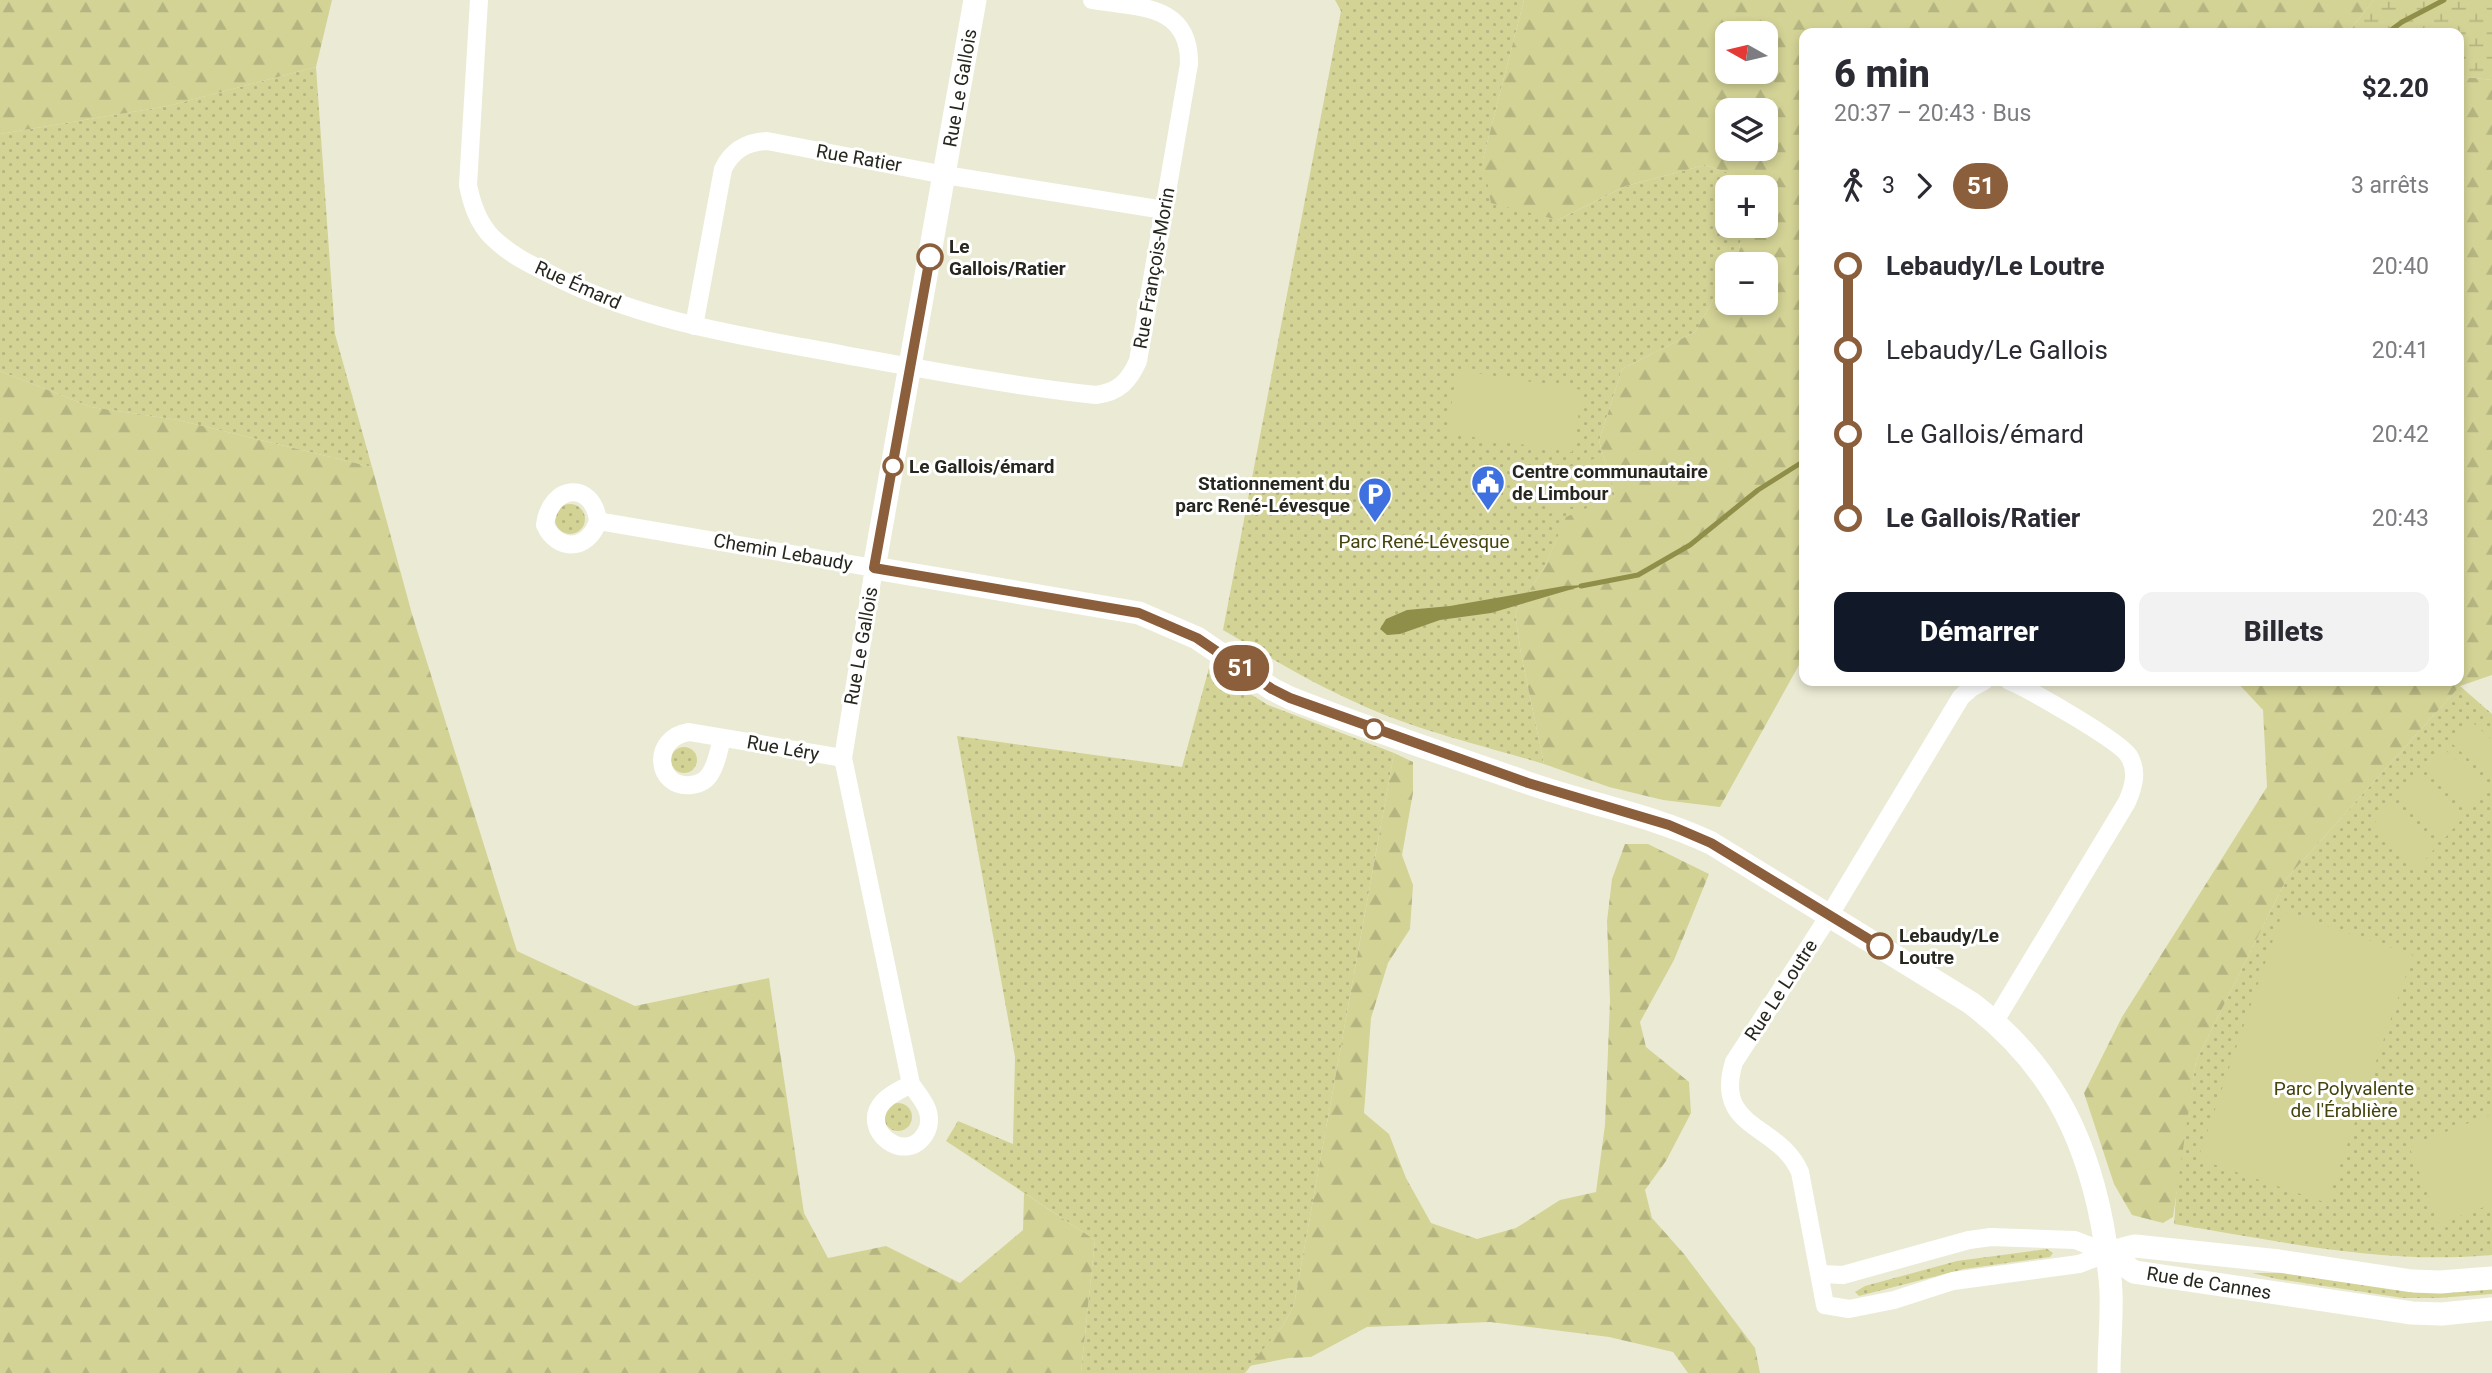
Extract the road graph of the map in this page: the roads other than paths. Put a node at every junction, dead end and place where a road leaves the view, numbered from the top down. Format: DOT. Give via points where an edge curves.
graph roads {
  1 [pos="479,0"];
  2 [pos="975,0"];
  3 [pos="1092,0"];
  4 [pos="945,175"];
  5 [pos="1164,210"];
  6 [pos="694,326"];
  7 [pos="910,366"];
  8 [pos="598,521"];
  9 [pos="874,568"];
  10 [pos="1975,686"];
  11 [pos="2018,686"];
  12 [pos="722,738"];
  13 [pos="843,758"];
  14 [pos="1829,916"];
  15 [pos="1995,1021"];
  16 [pos="911,1084"];
  17 [pos="2108,1253"];
  18 [pos="1820,1274"];
  19 [pos="2492,1278"];
  20 [pos="2492,1309"];
  21 [pos="2109,1373"];
  1 -- 6 [label="street, Rue Émard" via="467,162 471,203 479,221 502,247 566,283 635,310"];
  2 -- 4 [label="street, Rue Le Gallois"];
  3 -- 5 [label="street, Rue François-Morin" via="1159,11 1172,18 1186,37 1189,64"];
  4 -- 5 [label="street, Rue Ratier"];
  4 -- 6 [label="street, Rue Ratier" via="767,141 735,151 719,184"];
  4 -- 7 [label="street, Rue Le Gallois"];
  5 -- 7 [label="street, Rue François-Morin" via="1138,361 1123,386 1096,395"];
  6 -- 7 [label="street, Rue Émard"];
  7 -- 9 [label="street, Rue Le Gallois"];
  8 -- 9 [label="street, Chemin Lebaudy"];
  9 -- 13 [label="street, Rue Le Gallois"];
  9 -- 14 [label="street, Chemin Lebaudy" via="1114,607 1159,620 1197,638 1290,698 1528,783 1692,834"];
  10 -- 14 [label="street, Rue Le Loutre" via="1961,697"];
  11 -- 15 [label="street" via="2115,741 2130,757 2135,779 2127,802"];
  12 -- 13 [label="street, Rue Léry"];
  13 -- 16 [label="street, Rue Le Gallois"];
  14 -- 15 [label="street, Chemin Lebaudy"];
  14 -- 18 [label="street, Rue Le Loutre" via="1734,1062 1729,1086 1734,1109 1743,1120 1796,1161"];
  15 -- 17 [label="street, Chemin Lebaudy" via="2039,1069 2068,1117 2090,1170"];
  17 -- 18 [label="street" via="2075,1240 1991,1237 1843,1275"];
  17 -- 18 [label="street, Rue Le Loutre" via="2079,1264 1953,1281 1849,1309 1825,1305"];
  17 -- 19 [label="street, Rue de Cannes" via="2135,1246 2279,1261 2390,1279"];
  17 -- 20 [label="street, Rue de Cannes" via="2134,1272 2376,1309 2442,1314"];
  17 -- 21 [label="street, Chemin Lebaudy"];
}
